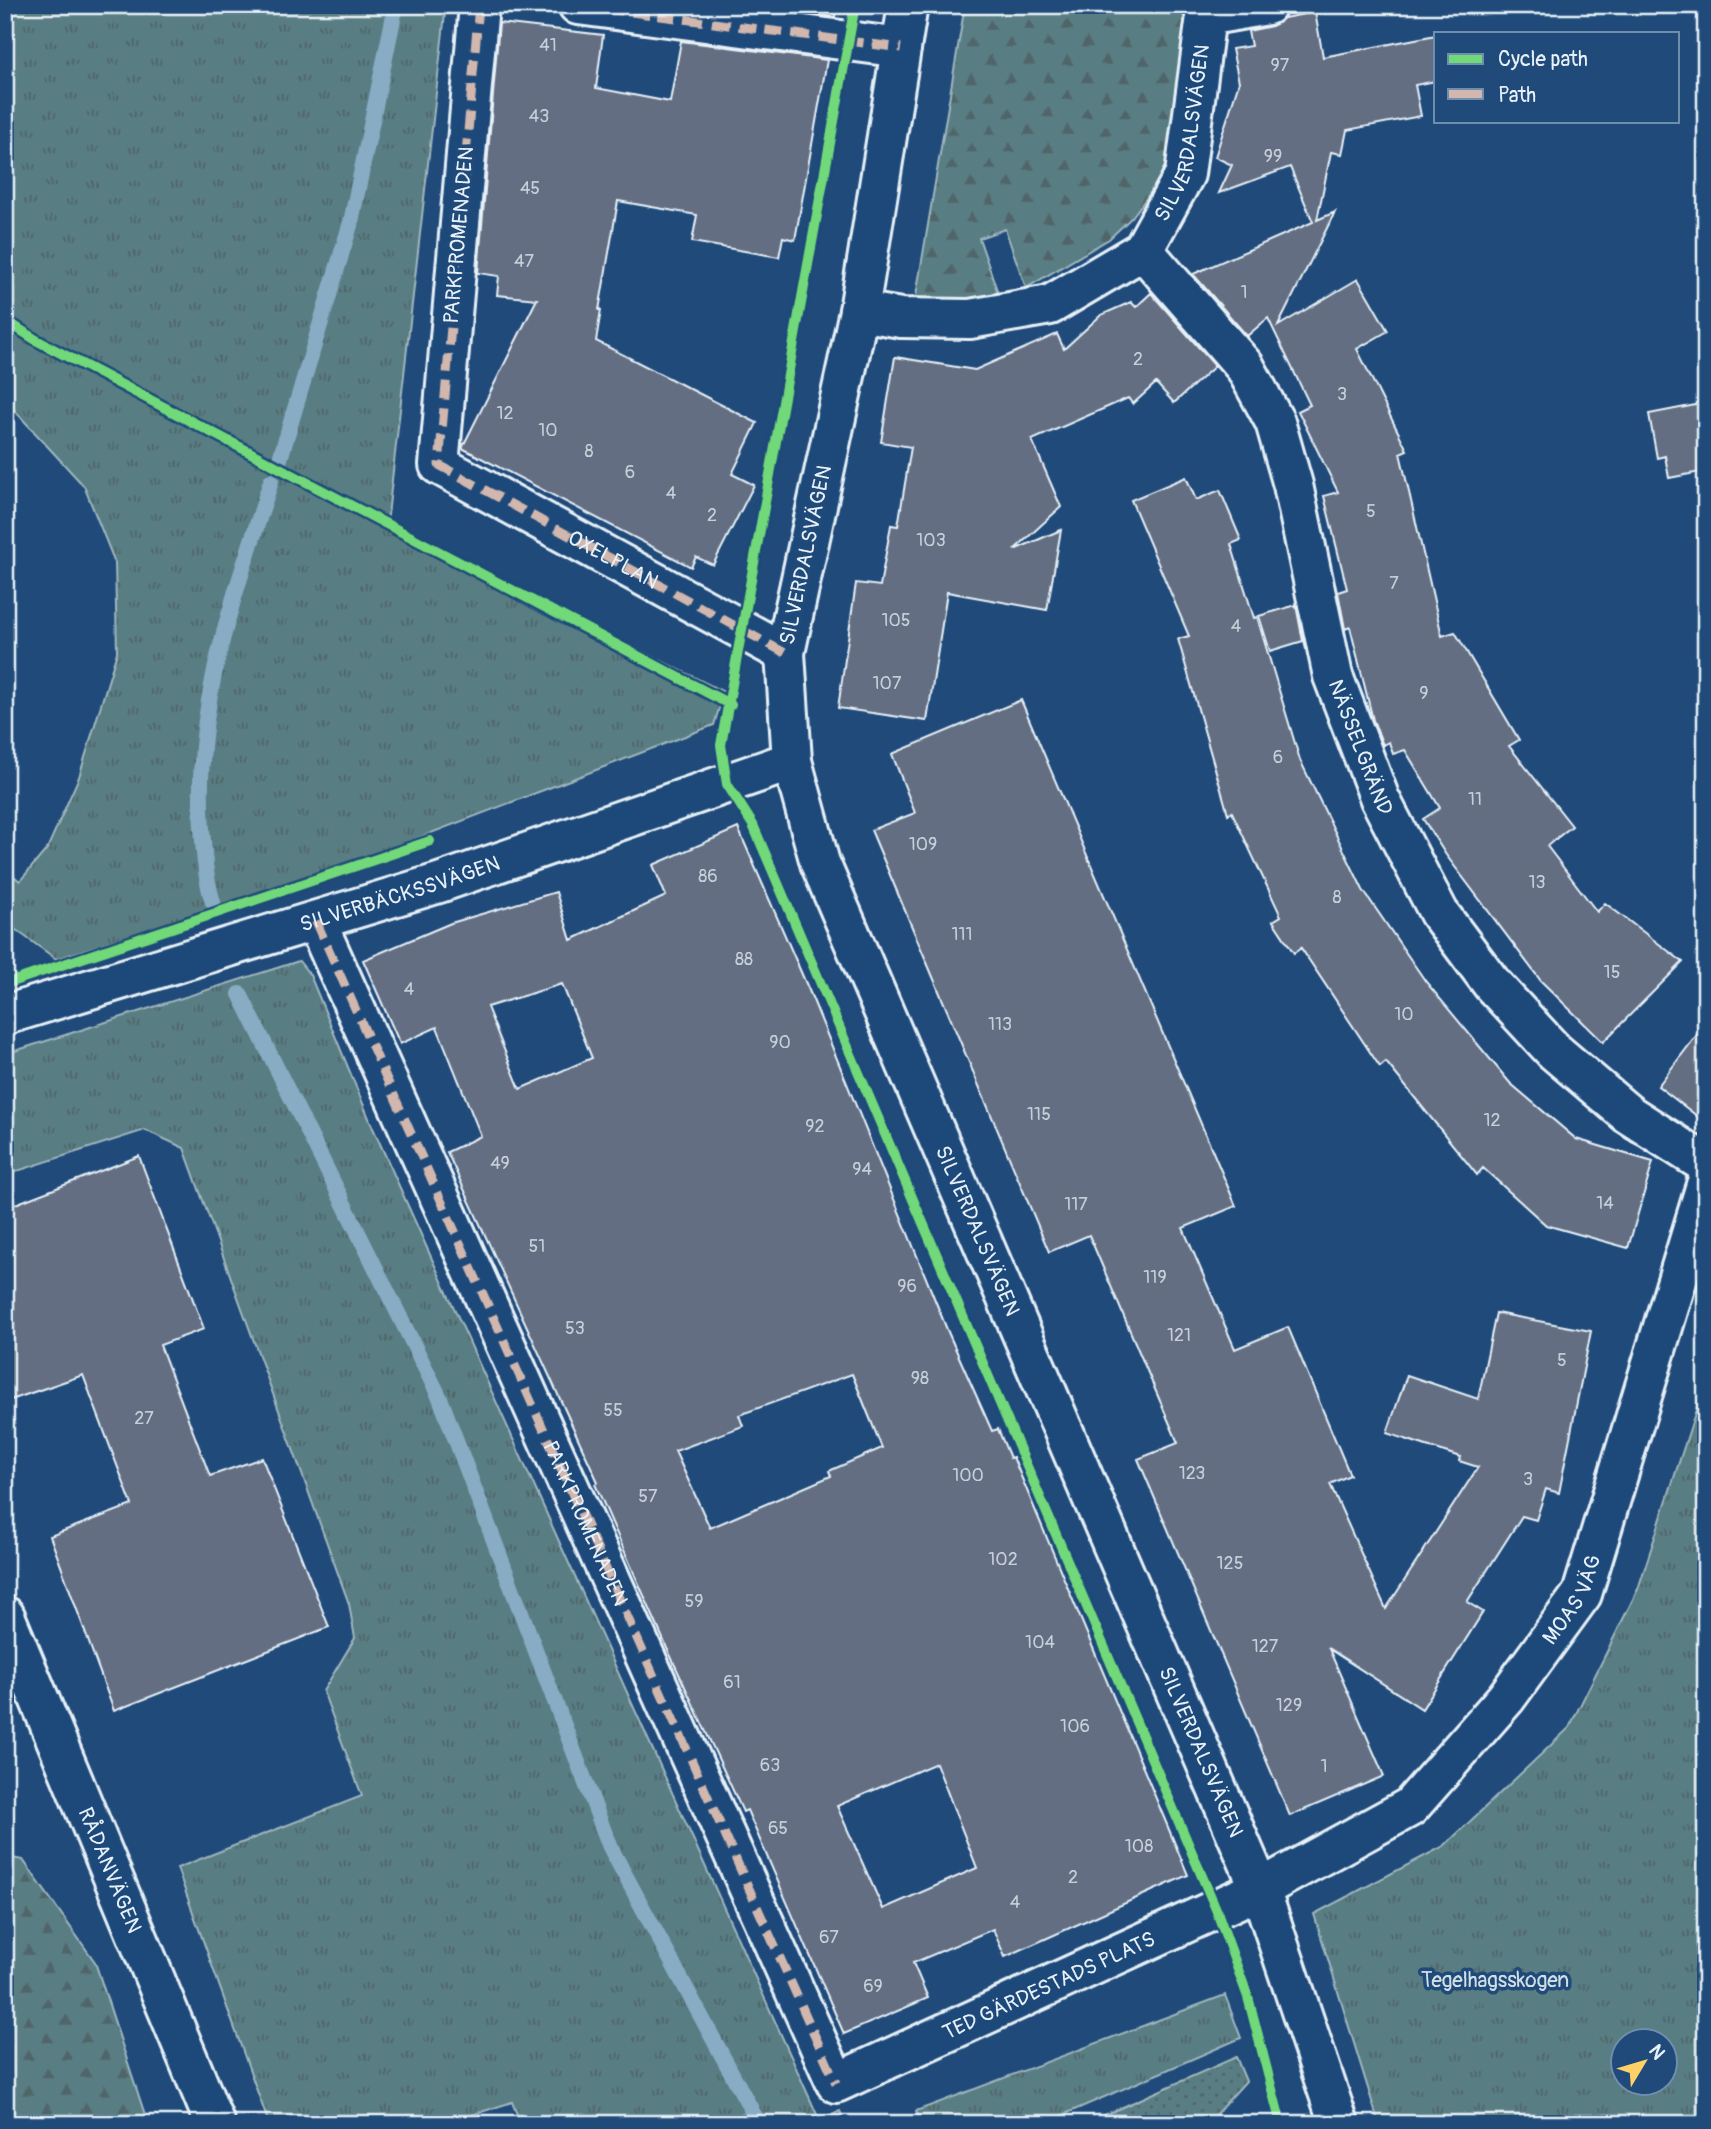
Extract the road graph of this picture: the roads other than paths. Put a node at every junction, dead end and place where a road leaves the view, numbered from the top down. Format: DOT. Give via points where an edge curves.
graph roads {
  1 [pos="479,5"];
  2 [pos="578,5"];
  3 [pos="908,5"];
  4 [pos="1267,5"];
  5 [pos="1205,11"];
  6 [pos="901,48"];
  7 [pos="1143,250"];
  8 [pos="859,311"];
  9 [pos="439,465"];
  10 [pos="785,653"];
  11 [pos="792,761"];
  12 [pos="316,921"];
  13 [pos="5,1014"];
  14 [pos="1706,1164"];
  15 [pos="1706,1185"];
  16 [pos="5,1616"];
  17 [pos="1260,1889"];
  18 [pos="836,2083"];
  19 [pos="215,2124"];
  20 [pos="1339,2124"];
  1 -- 9 [label="street, PARKPROMENADEN"];
  2 -- 6 [label="street"];
  3 -- 6 [label="street, SILVERDALSVÄGEN"];
  4 -- 5 [label="street"];
  5 -- 7 [label="street, SILVERDALSVÄGEN" via="1185,174"];
  6 -- 8 [label="street, SILVERDALSVÄGEN"];
  7 -- 8 [label="street" via="1050,305 970,319 901,318"];
  7 -- 14 [label="street, NÄSSELGRÄND" via="1245,367 1275,422 1293,485 1333,676 1380,799 1439,913 1492,984 1554,1051 1628,1114"];
  8 -- 10 [label="street, SILVERDALSVÄGEN"];
  9 -- 10 [label="street, OXELPLAN"];
  10 -- 11 [label="street, SILVERDALSVÄGEN"];
  11 -- 12 [label="street, SILVERBÄCKSSVÄGEN"];
  11 -- 17 [label="street, SILVERDALSVÄGEN" via="820,863"];
  12 -- 13 [label="street, SILVERBÄCKSSVÄGEN"];
  12 -- 18 [label="street, PARKPROMENADEN"];
  15 -- 17 [label="street, MOAS VÄG" via="1582,1594 1506,1698 1410,1807"];
  16 -- 19 [label="street, RÅDANVÄGEN"];
  17 -- 18 [label="street, TED GÄRDESTADS PLATS"];
  17 -- 20 [label="street, SILVERDALSVÄGEN"];
}
